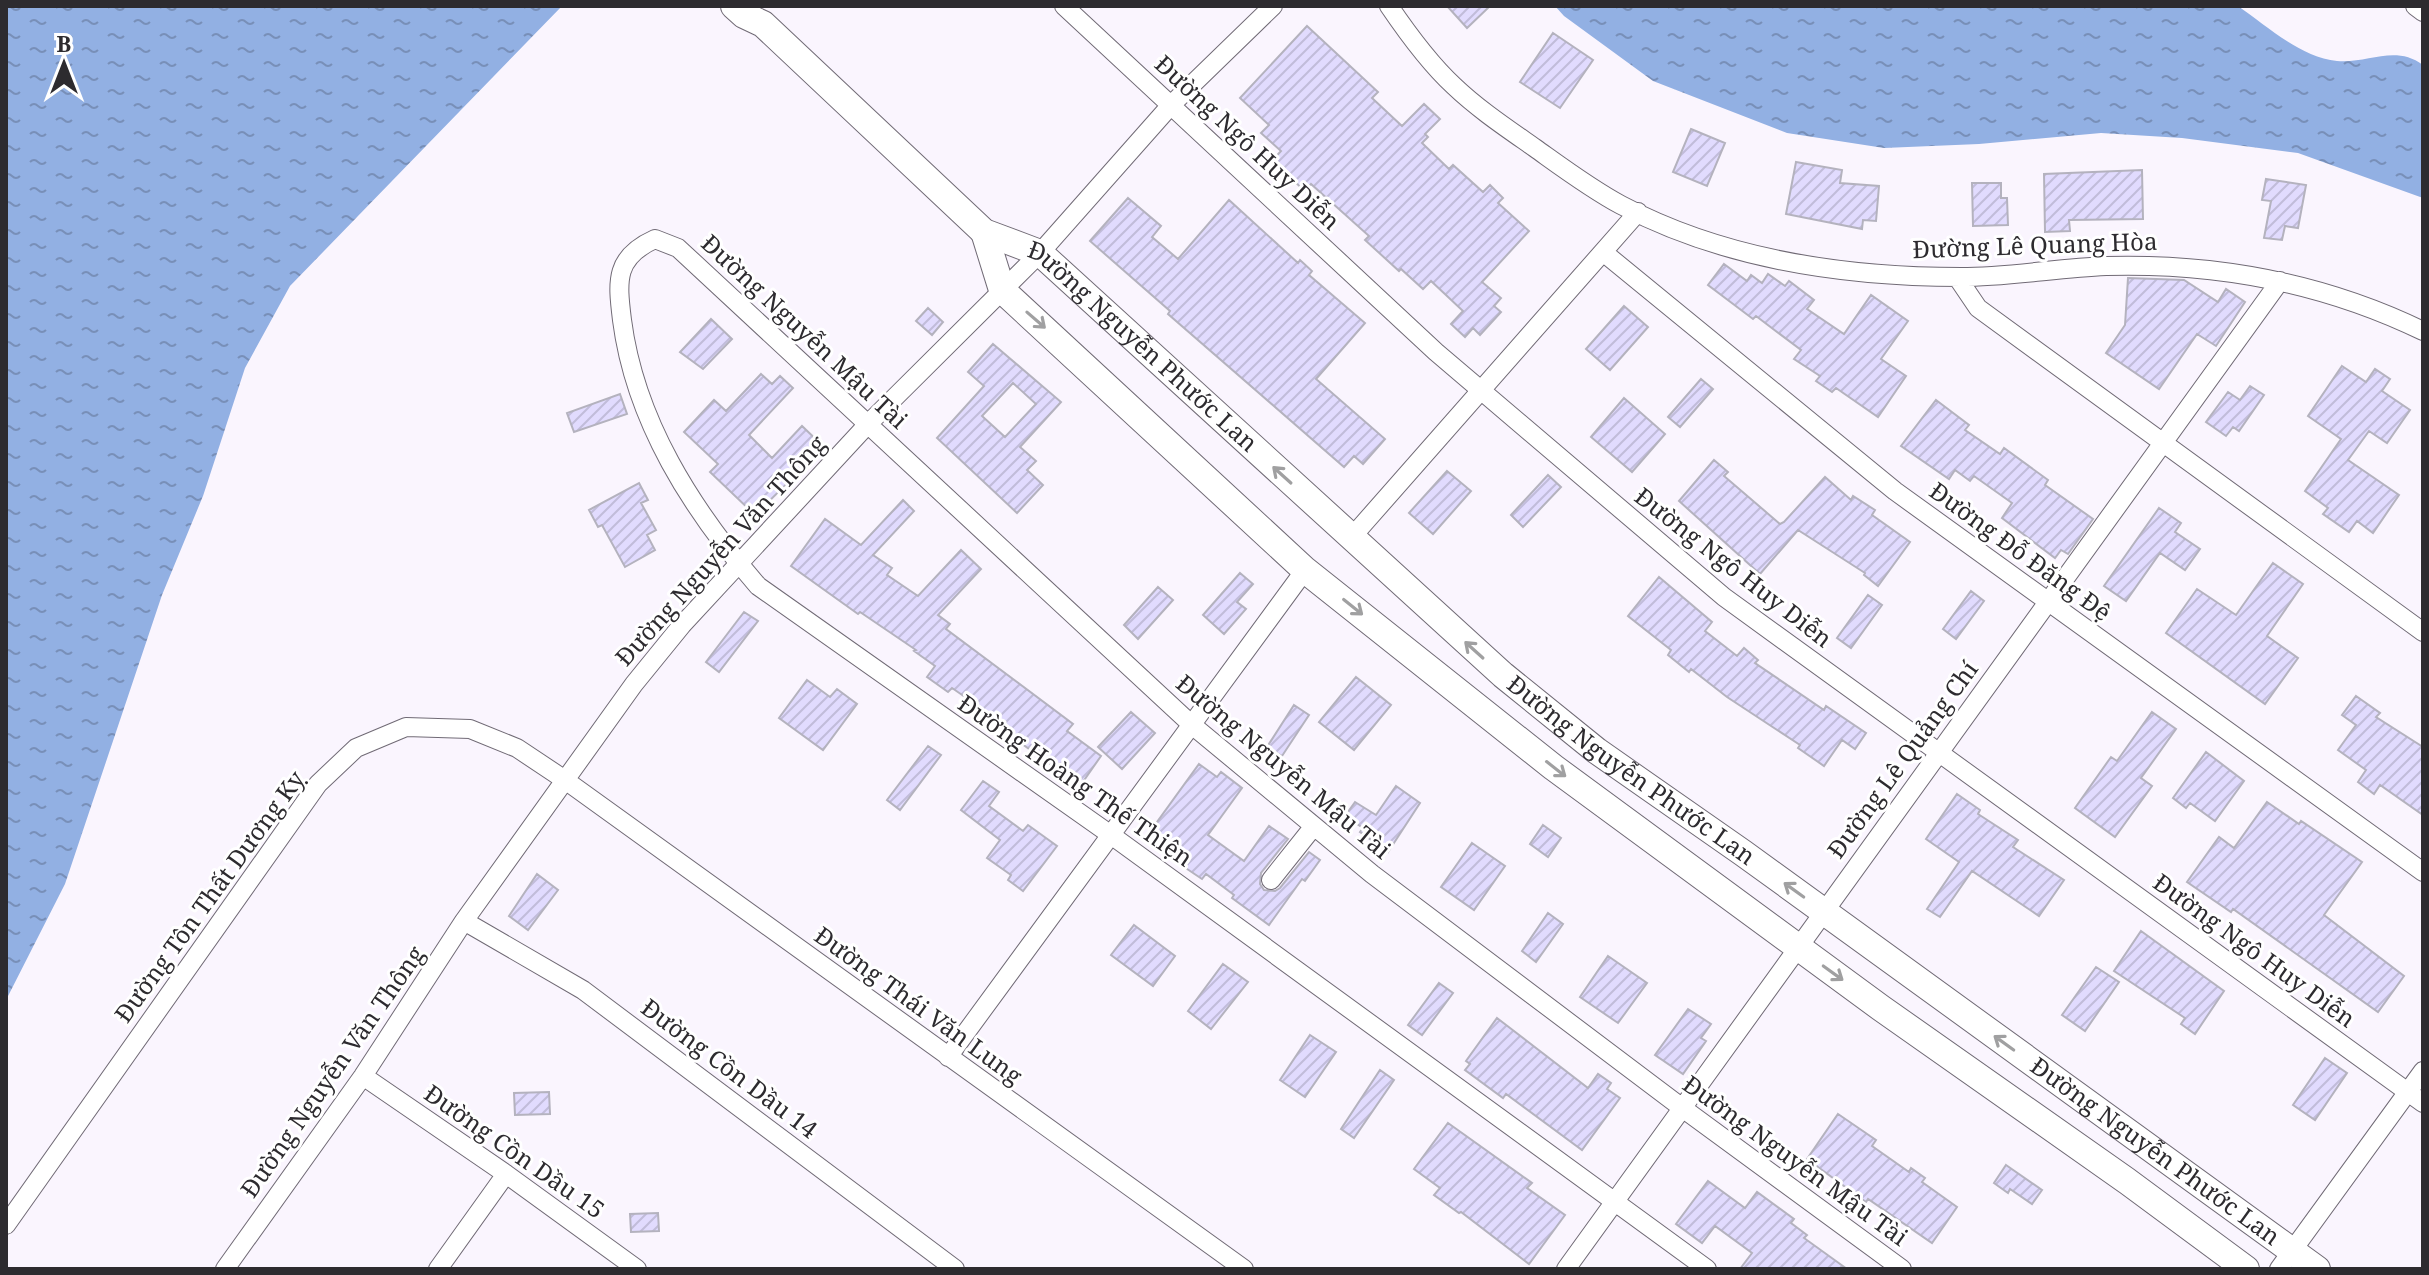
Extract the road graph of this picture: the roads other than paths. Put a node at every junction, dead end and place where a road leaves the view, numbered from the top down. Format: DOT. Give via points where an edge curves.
graph roads {
  1 [pos="734,6"];
  2 [pos="1064,6"];
  3 [pos="1273,6"];
  4 [pos="1389,6"];
  5 [pos="2415,6"];
  6 [pos="2423,12"];
  7 [pos="760,15"];
  8 [pos="1171,105"];
  9 [pos="1638,212"];
  10 [pos="984,232"];
  11 [pos="678,248"];
  12 [pos="1603,252"];
  13 [pos="1040,253"];
  14 [pos="1957,277"];
  15 [pos="2280,281"];
  16 [pos="1002,290"];
  17 [pos="2423,331"];
  18 [pos="1481,391"];
  19 [pos="868,424"];
  20 [pos="2163,443"];
  21 [pos="1351,538"];
  22 [pos="738,564"];
  23 [pos="1305,570"];
  24 [pos="2047,602"];
  25 [pos="2423,632"];
  26 [pos="1192,725"];
  27 [pos="1938,752"];
  28 [pos="565,780"];
  29 [pos="1314,826"];
  30 [pos="1111,835"];
  31 [pos="2423,872"];
  32 [pos="1271,880"];
  33 [pos="1823,911"];
  34 [pos="464,921"];
  35 [pos="1797,947"];
  36 [pos="948,1057"];
  37 [pos="2423,1071"];
  38 [pos="363,1076"];
  39 [pos="2415,1098"];
  40 [pos="1681,1107"];
  41 [pos="506,1174"];
  42 [pos="1613,1202"];
  43 [pos="6,1225"];
  44 [pos="2285,1260"];
  45 [pos="225,1269"];
  46 [pos="438,1269"];
  47 [pos="637,1269"];
  48 [pos="955,1269"];
  49 [pos="1244,1269"];
  50 [pos="1566,1269"];
  51 [pos="1707,1269"];
  52 [pos="1902,1269"];
  53 [pos="2246,1269"];
  54 [pos="2317,1269"];
  1 -- 7 [label="main road, Đường Nguyễn Phước Lan" via="744,15"];
  2 -- 8 [label="street, Đường Ngô Huy Diễn"];
  3 -- 8 [label="street, Đường Nguyễn Văn Thông"];
  4 -- 9 [label="street, Đường Lê Quang Hòa" via="1454,86 1551,160"];
  5 -- 6 [label="street"];
  7 -- 10 [label="main road, Đường Nguyễn Phước Lan"];
  8 -- 13 [label="street, Đường Nguyễn Văn Thông"];
  8 -- 18 [label="street, Đường Ngô Huy Diễn"];
  9 -- 12 [label="street"];
  9 -- 14 [label="street, Đường Lê Quang Hòa" via="1724,246 1786,262 1843,272"];
  10 -- 13 [label="main road, Đường Nguyễn Phước Lan"];
  10 -- 16 [label="main road, Đường Nguyễn Phước Lan"];
  11 -- 19 [label="street, Đường Nguyễn Mậu Tài"];
  11 -- 22 [label="street, Đường Hoàng Thế Thiện" via="655,239 637,247 623,262 619,298 627,356 645,416 683,486"];
  12 -- 18 [label="street"];
  12 -- 24 [label="street, Đường Đỗ Đăng Đệ" via="1895,491"];
  13 -- 16 [label="street, Đường Nguyễn Văn Thông"];
  21 -- 13 [label="main road, Đường Nguyễn Phước Lan, one-way"];
  14 -- 15 [label="street, Đường Lê Quang Hòa" via="2173,266"];
  14 -- 20 [label="street" via="1978,308"];
  15 -- 17 [label="street, Đường Lê Quang Hòa" via="2353,301"];
  15 -- 20 [label="street, Đường Lê Quảng Chí"];
  16 -- 19 [label="street, Đường Nguyễn Văn Thông"];
  16 -- 23 [label="main road, Đường Nguyễn Phước Lan, one-way"];
  18 -- 21 [label="street"];
  18 -- 27 [label="street, Đường Ngô Huy Diễn" via="1724,597"];
  19 -- 22 [label="street, Đường Nguyễn Văn Thông"];
  19 -- 26 [label="street, Đường Nguyễn Mậu Tài"];
  20 -- 24 [label="street, Đường Lê Quảng Chí"];
  20 -- 25 [label="street"];
  33 -- 21 [label="main road, Đường Nguyễn Phước Lan, one-way" via="1597,751 1503,675"];
  22 -- 28 [label="street, Đường Nguyễn Văn Thông" via="634,684"];
  22 -- 30 [label="street, Đường Hoàng Thế Thiện" via="758,586"];
  23 -- 26 [label="street"];
  23 -- 35 [label="main road, Đường Nguyễn Phước Lan, one-way" via="1553,767"];
  24 -- 27 [label="street, Đường Lê Quảng Chí"];
  24 -- 31 [label="street, Đường Đỗ Đăng Đệ"];
  26 -- 29 [label="street, Đường Nguyễn Mậu Tài"];
  26 -- 30 [label="street"];
  27 -- 33 [label="street, Đường Lê Quảng Chí"];
  27 -- 39 [label="street, Đường Ngô Huy Diễn"];
  28 -- 34 [label="street, Đường Nguyễn Văn Thông"];
  28 -- 36 [label="street, Đường Thái Văn Lung"];
  28 -- 43 [label="street, Đường Tôn Thất Dương Kỵ" via="517,748 470,729 406,727 356,748 318,784"];
  29 -- 32 [label="street"];
  29 -- 40 [label="street, Đường Nguyễn Mậu Tài"];
  30 -- 36 [label="street"];
  30 -- 42 [label="street, Đường Hoàng Thế Thiện"];
  33 -- 35 [label="street, Đường Lê Quảng Chí"];
  44 -- 33 [label="main road, Đường Nguyễn Phước Lan, one-way"];
  34 -- 38 [label="street, Đường Nguyễn Văn Thông"];
  34 -- 48 [label="street, Đường Cồn Dầu 14" via="583,990"];
  35 -- 40 [label="street, Đường Lê Quảng Chí"];
  35 -- 53 [label="main road, Đường Nguyễn Phước Lan, one-way"];
  36 -- 49 [label="street, Đường Thái Văn Lung"];
  37 -- 39 [label="street"];
  38 -- 41 [label="street, Đường Cồn Dầu 15"];
  38 -- 45 [label="street, Đường Nguyễn Văn Thông"];
  39 -- 44 [label="street"];
  40 -- 42 [label="street, Đường Lê Quảng Chí"];
  40 -- 52 [label="street, Đường Nguyễn Mậu Tài"];
  41 -- 46 [label="street"];
  41 -- 47 [label="street, Đường Cồn Dầu 15"];
  42 -- 50 [label="street, Đường Lê Quảng Chí"];
  42 -- 51 [label="street, Đường Hoàng Thế Thiện"];
  44 -- 54 [label="main road, Đường Nguyễn Phước Lan"];
}
